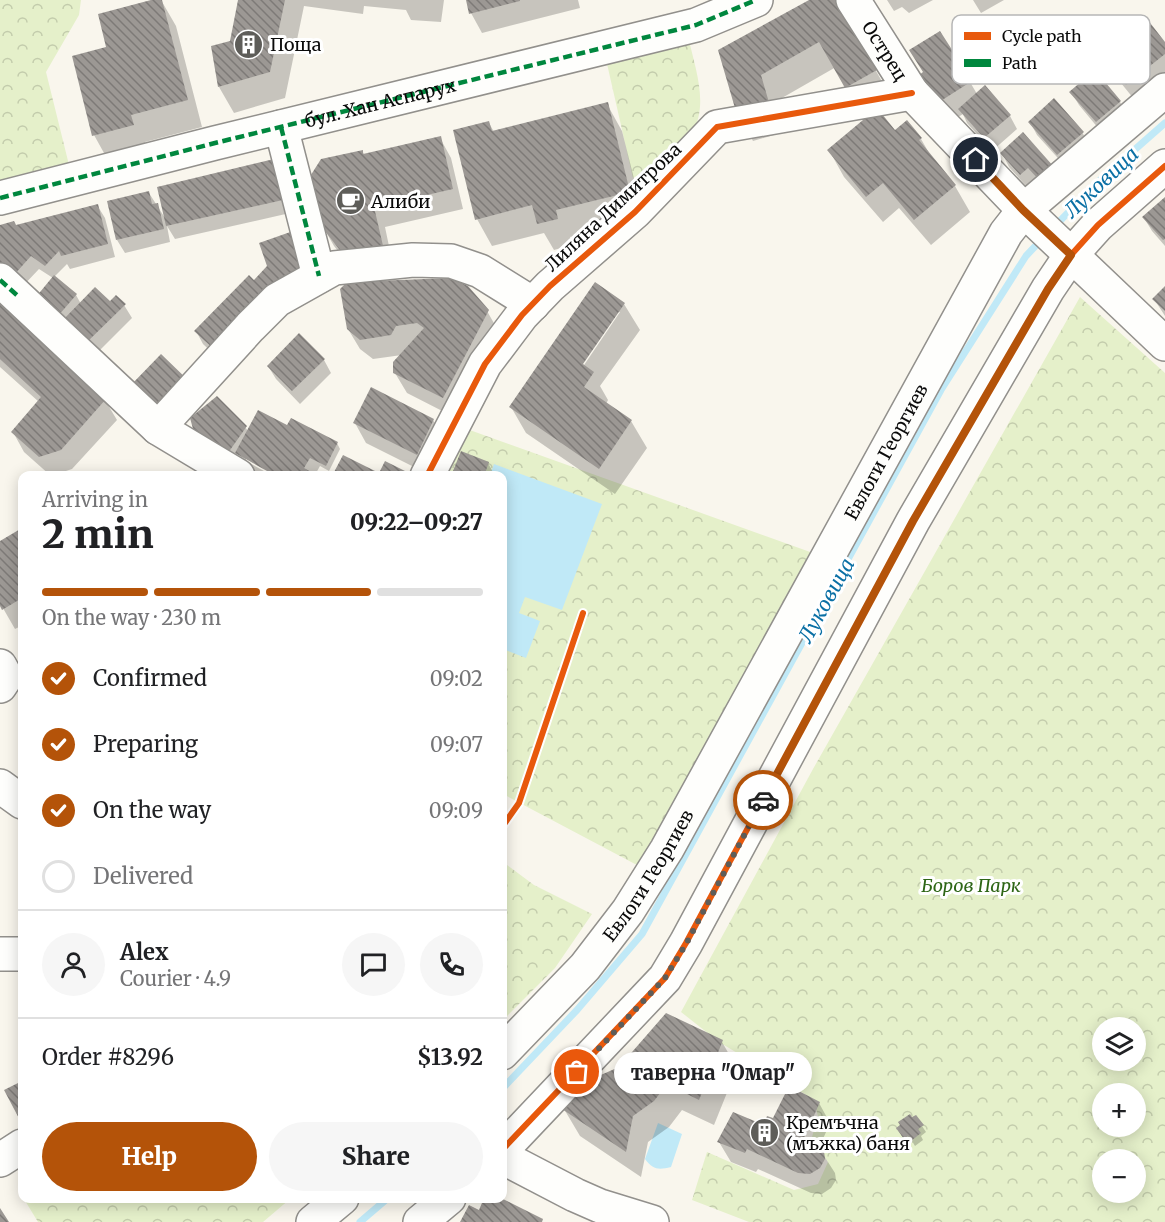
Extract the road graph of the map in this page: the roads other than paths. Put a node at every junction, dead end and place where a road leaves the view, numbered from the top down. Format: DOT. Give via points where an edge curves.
graph roads {
  1 [pos="756,0"];
  2 [pos="853,0"];
  3 [pos="1165,90"];
  4 [pos="912,93"];
  5 [pos="281,127"];
  6 [pos="1165,166"];
  7 [pos="0,198"];
  8 [pos="1023,210"];
  9 [pos="1071,255"];
  10 [pos="319,276"];
  11 [pos="9,289"];
  12 [pos="533,304"];
  13 [pos="1165,344"];
  14 [pos="158,428"];
  15 [pos="230,471"];
  16 [pos="430,471"];
  17 [pos="0,666"];
  18 [pos="0,686"];
  19 [pos="0,786"];
  20 [pos="18,799"];
  21 [pos="507,1048"];
  22 [pos="507,1145"];
  23 [pos="18,1149"];
  24 [pos="0,1160"];
  25 [pos="507,1160"];
  26 [pos="336,1203"];
  27 [pos="443,1203"];
  28 [pos="595,1214"];
  29 [pos="313,1222"];
  30 [pos="420,1222"];
  31 [pos="652,1222"];
  1 -- 5 [label="street, бул. Хан Аспарух" via="696,26"];
  2 -- 4 [label="street, Острец"];
  3 -- 8 [label="street, Евлоги Георгиев"];
  4 -- 8 [label="street, Острец"];
  4 -- 12 [label="street, Лиляна Димитрова" via="717,127 635,212"];
  5 -- 7 [label="street, бул. Хан Аспарух"];
  5 -- 10 [label="street"];
  6 -- 9 [label="street" via="1098,225"];
  8 -- 9 [label="street, Острец"];
  8 -- 21 [label="street, Евлоги Георгиев" via="1006,233 657,865 585,967"];
  9 -- 13 [label="street, Острец"];
  9 -- 22 [label="street" via="913,521 665,978"];
  10 -- 12 [label="street" via="334,268 413,260 451,261 480,271"];
  10 -- 14 [label="street" via="277,300"];
  11 -- 14 [label="street"];
  12 -- 16 [label="street, Лиляна Димитрова" via="485,364"];
  14 -- 15 [label="street"];
  17 -- 18 [label="street" via="6,677"];
  19 -- 20 [label="street"];
  23 -- 24 [label="street"];
  25 -- 28 [label="street" via="575,1195"];
  26 -- 29 [label="street"];
  27 -- 30 [label="street"];
  28 -- 31 [label="street"];
}
